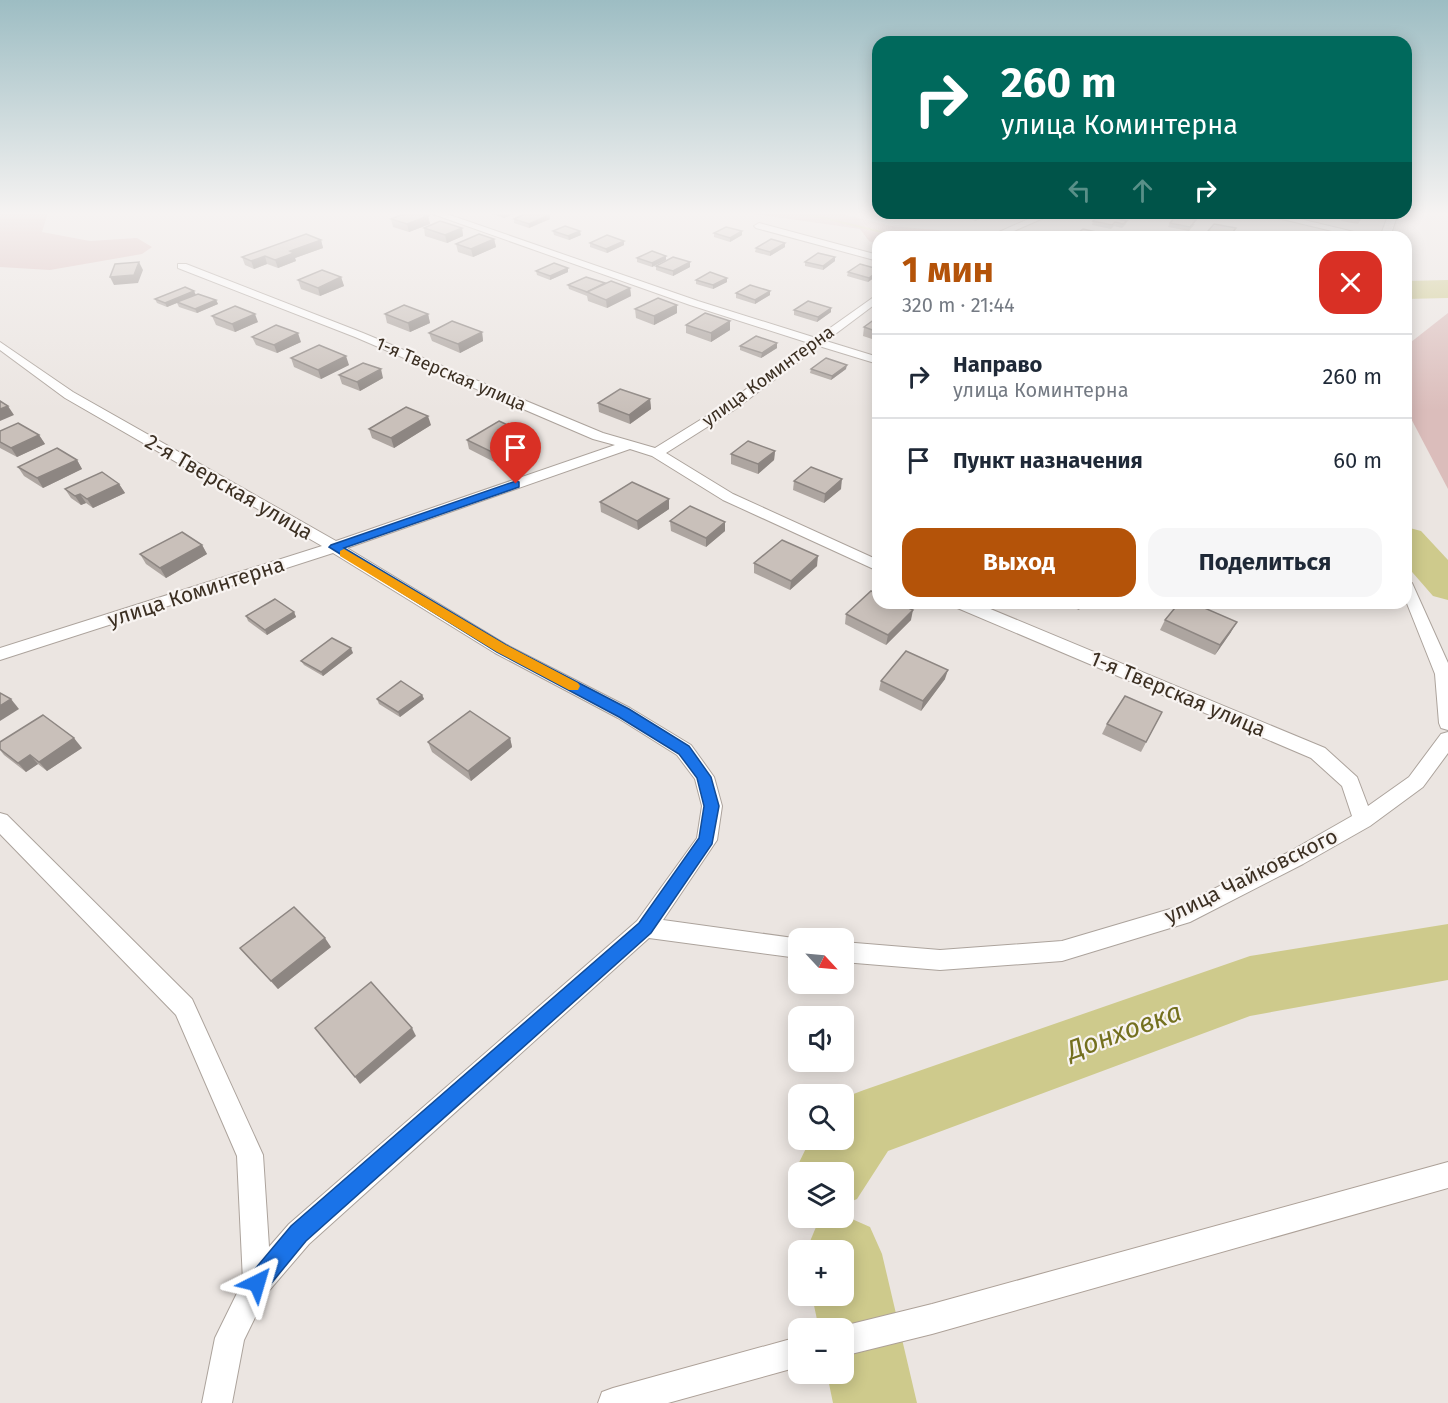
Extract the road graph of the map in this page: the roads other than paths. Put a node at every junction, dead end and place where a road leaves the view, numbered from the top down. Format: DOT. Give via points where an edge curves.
graph roads {
  1 [pos="214,278"];
  2 [pos="623,278"];
  3 [pos="872,301"];
  4 [pos="818,341"];
  5 [pos="0,345"];
  6 [pos="872,359"];
  7 [pos="629,445"];
  8 [pos="657,453"];
  9 [pos="335,547"];
  10 [pos="872,563"];
  11 [pos="1412,598"];
  12 [pos="975,609"];
  13 [pos="0,654"];
  14 [pos="1448,723"];
  15 [pos="1448,739"];
  16 [pos="1363,820"];
  17 [pos="0,821"];
  18 [pos="645,928"];
  19 [pos="788,947"];
  20 [pos="854,953"];
  21 [pos="1448,1175"];
  22 [pos="257,1283"];
  23 [pos="854,1338"];
  24 [pos="788,1355"];
  25 [pos="218,1403"];
  26 [pos="613,1403"];
  1 -- 7 [label="street, 1-я Тверская улица" via="598,436"];
  2 -- 4 [label="street"];
  3 -- 4 [label="street, улица Коминтерна"];
  4 -- 6 [label="street"];
  4 -- 8 [label="street, улица Коминтерна" via="730,407"];
  5 -- 9 [label="street, 2-я Тверская улица" via="69,394"];
  7 -- 8 [label="street, 1-я Тверская улица"];
  7 -- 9 [label="street, улица Коминтерна"];
  8 -- 10 [label="street, 1-я Тверская улица" via="728,497"];
  9 -- 13 [label="street, улица Коминтерна"];
  9 -- 18 [label="street, 2-я Тверская улица" via="501,649 624,713 684,750 704,777 712,806 707,840"];
  11 -- 14 [label="street" via="1444,674"];
  12 -- 16 [label="street, 1-я Тверская улица" via="1318,753 1350,782"];
  15 -- 16 [label="street, улица Чайковского" via="1416,782"];
  16 -- 20 [label="street, улица Чайковского" via="1182,915 1062,951 940,960"];
  17 -- 22 [label="street" via="184,1007 250,1155"];
  18 -- 19 [label="street"];
  18 -- 22 [label="street, 2-я Тверская улица" via="299,1234"];
  21 -- 23 [label="street"];
  22 -- 25 [label="street, 2-я Тверская улица" via="230,1338"];
  24 -- 26 [label="street"];
}
